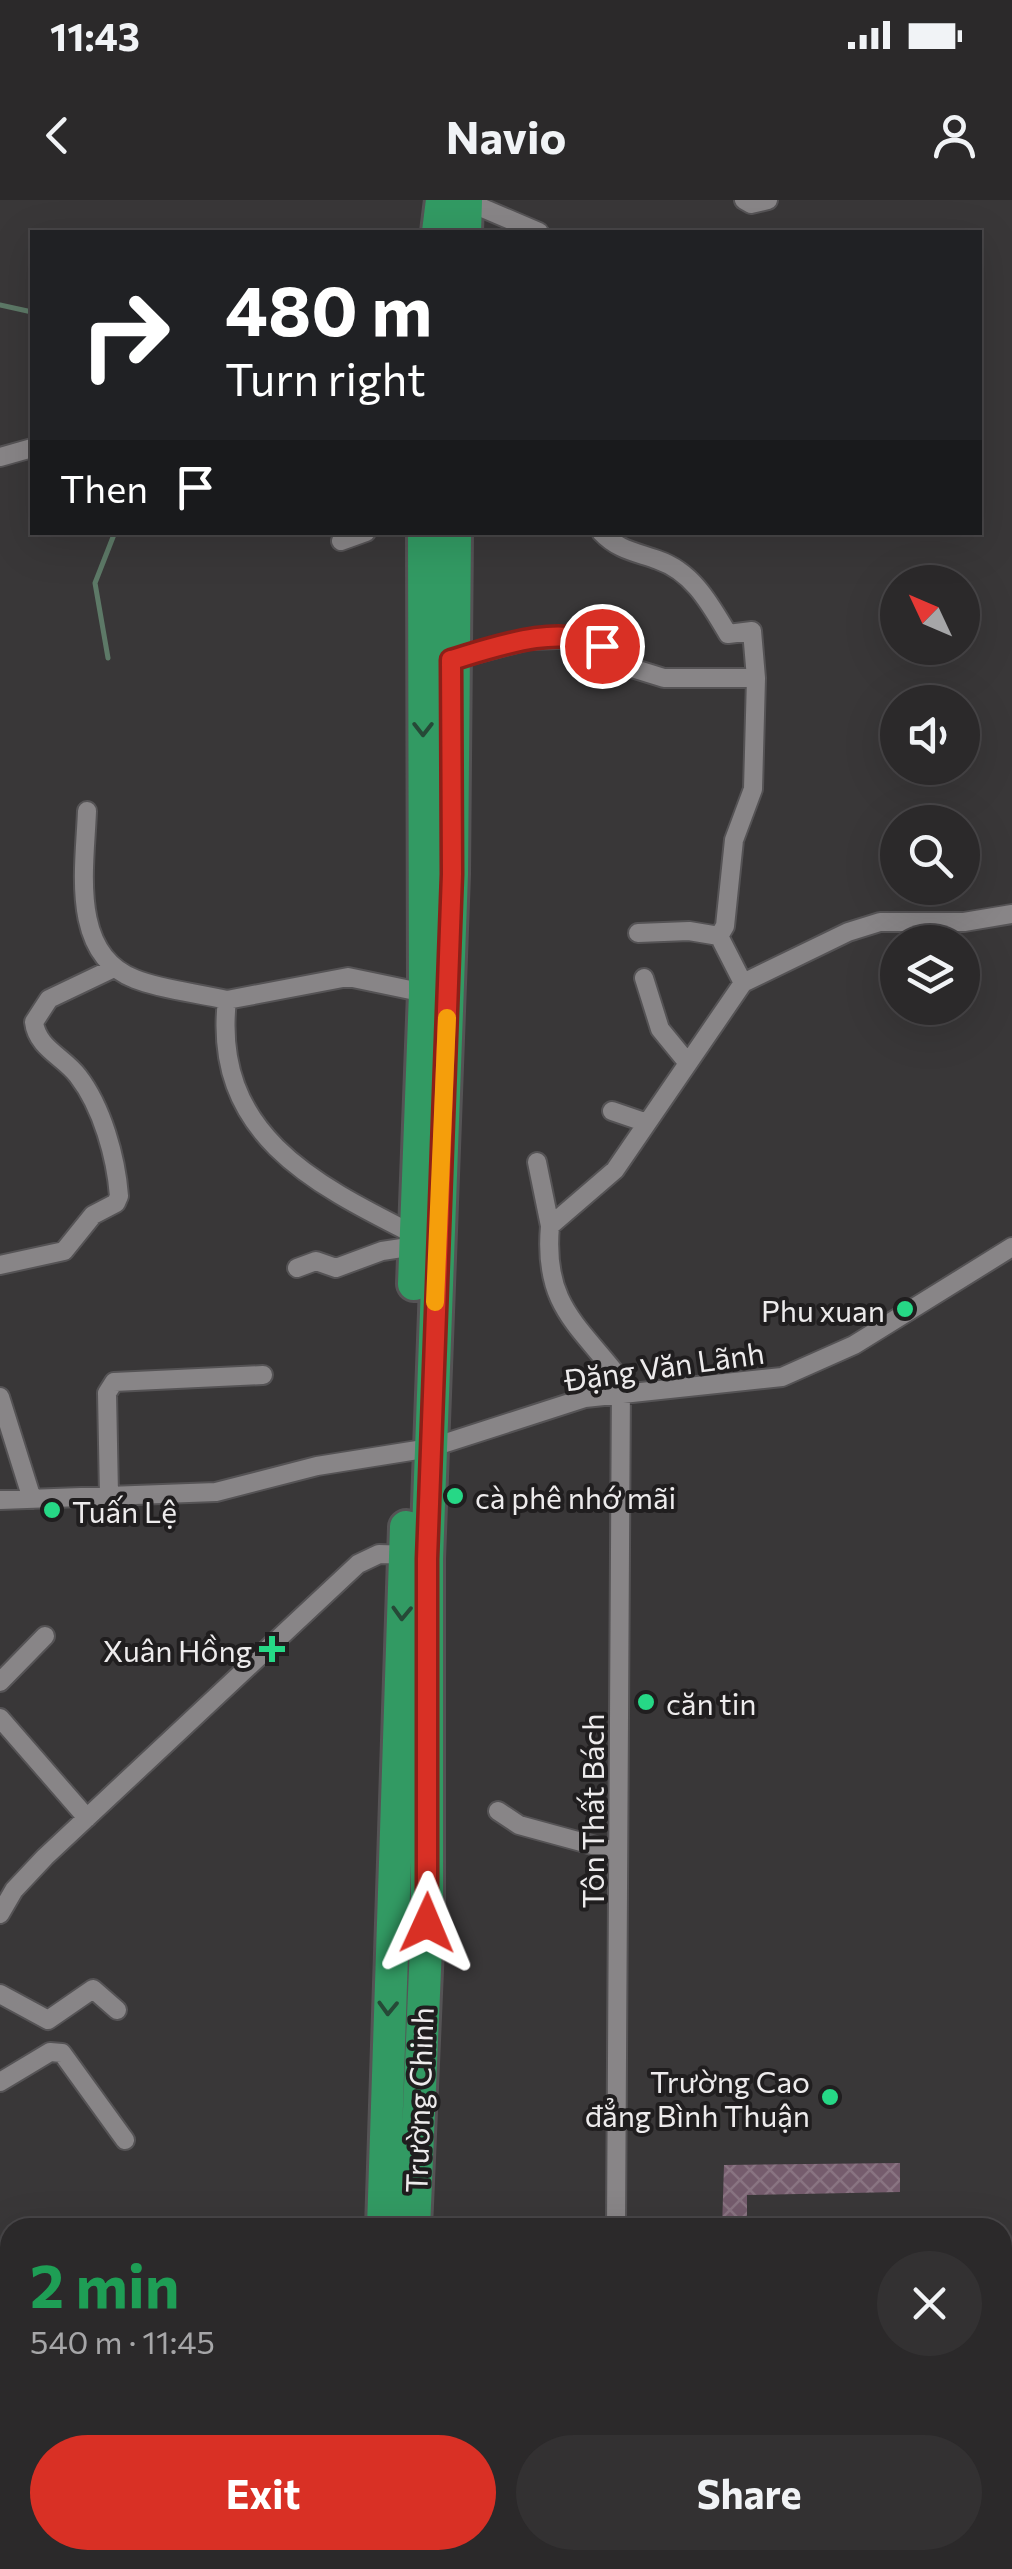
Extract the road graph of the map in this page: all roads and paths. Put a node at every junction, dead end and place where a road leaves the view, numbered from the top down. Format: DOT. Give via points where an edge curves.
graph roads {
  1 [pos="442,200"];
  2 [pos="466,200"];
  3 [pos="744,200"];
  4 [pos="768,200"];
  5 [pos="438,230"];
  6 [pos="464,230"];
  7 [pos="534,230"];
  8 [pos="30,449"];
  9 [pos="0,457"];
  10 [pos="357,535"];
  11 [pos="425,535"];
  12 [pos="453,535"];
  13 [pos="604,535"];
  14 [pos="342,540"];
  15 [pos="438,593"];
  16 [pos="442,642"];
  17 [pos="756,678"];
  18 [pos="87,811"];
  19 [pos="1012,914"];
  20 [pos="638,932"];
  21 [pos="720,936"];
  22 [pos="114,968"];
  23 [pos="644,978"];
  24 [pos="743,983"];
  25 [pos="424,993"];
  26 [pos="227,1000"];
  27 [pos="686,1062"];
  28 [pos="612,1111"];
  29 [pos="647,1123"];
  30 [pos="537,1162"];
  31 [pos="550,1226"];
  32 [pos="415,1241"];
  33 [pos="1012,1247"];
  34 [pos="0,1266"];
  35 [pos="297,1268"];
  36 [pos="263,1374"];
  37 [pos="621,1396"];
  38 [pos="0,1398"];
  39 [pos="419,1448"];
  40 [pos="109,1496"];
  41 [pos="0,1500"];
  42 [pos="32,1500"];
  43 [pos="416,1556"];
  44 [pos="45,1636"];
  45 [pos="0,1682"];
  46 [pos="0,1718"];
  47 [pos="498,1811"];
  48 [pos="87,1818"];
  49 [pos="618,1852"];
  50 [pos="0,1914"];
  51 [pos="0,1994"];
  52 [pos="117,2010"];
  53 [pos="48,2020"];
  54 [pos="56,2051"];
  55 [pos="0,2082"];
  56 [pos="125,2140"];
  57 [pos="383,2218"];
  58 [pos="414,2218"];
  59 [pos="616,2218"];
  1 -- 5 [label="highway"];
  2 -- 6 [label="highway"];
  2 -- 7 [label="street"];
  3 -- 4 [label="street"];
  8 -- 9 [label="street"];
  10 -- 14 [label="street"];
  11 -- 15 [label="highway, Trường Chinh"];
  12 -- 15 [label="highway, Trường Chinh"];
  13 -- 17 [label="street" via="691,580 728,634 752,630"];
  15 -- 16 [label="highway, Trường Chinh"];
  16 -- 17 [label="street" via="586,638 635,669 664,678"];
  16 -- 25 [label="highway, Trường Chinh, one-way"];
  16 -- 39 [label="highway, Trường Chinh" via="451,893"];
  17 -- 21 [label="street" via="753,789 734,840"];
  18 -- 22 [label="street" via="85,904 92,933"];
  19 -- 24 [label="street" via="964,922 880,922"];
  20 -- 21 [label="street"];
  21 -- 24 [label="street"];
  22 -- 26 [label="street" via="139,981"];
  22 -- 34 [label="street" via="50,999 34,1022 50,1051 81,1080 96,1110 120,1196 93,1214 64,1251"];
  23 -- 27 [label="street" via="660,1029"];
  24 -- 27 [label="street"];
  25 -- 26 [label="street" via="348,977"];
  25 -- 32 [label="highway, Trường Chinh"];
  26 -- 32 [label="street" via="228,1057 252,1124 316,1179"];
  27 -- 29 [label="street"];
  28 -- 29 [label="street"];
  29 -- 31 [label="street" via="600,1186"];
  30 -- 31 [label="street"];
  31 -- 37 [label="street" via="549,1258 564,1314 621,1380"];
  32 -- 35 [label="street" via="336,1268 316,1261"];
  32 -- 39 [label="highway, Trường Chinh"];
  33 -- 37 [label="street, Đặng Văn Lãnh" via="806,1370"];
  36 -- 40 [label="street" via="114,1382 107,1393"];
  37 -- 39 [label="street, Đặng Văn Lãnh" via="585,1398"];
  37 -- 49 [label="street, Tôn Thất Bách"];
  38 -- 42 [label="street"];
  39 -- 40 [label="street, Đặng Văn Lãnh" via="216,1492"];
  39 -- 43 [label="highway, Trường Chinh"];
  40 -- 42 [label="street, Đặng Văn Lãnh"];
  41 -- 42 [label="street, Đặng Văn Lãnh"];
  43 -- 48 [label="street" via="379,1554 358,1564"];
  43 -- 57 [label="highway, Trường Chinh, one-way"];
  43 -- 58 [label="highway, Trường Chinh" via="427,1923"];
  44 -- 45 [label="street"];
  46 -- 48 [label="street"];
  47 -- 49 [label="street" via="519,1826"];
  48 -- 50 [label="street" via="14,1890"];
  49 -- 59 [label="street, Tôn Thất Bách"];
  51 -- 53 [label="street"];
  52 -- 53 [label="street" via="93,1989"];
  53 -- 54 [label="street"];
  54 -- 55 [label="street"];
  54 -- 56 [label="street"];
}
